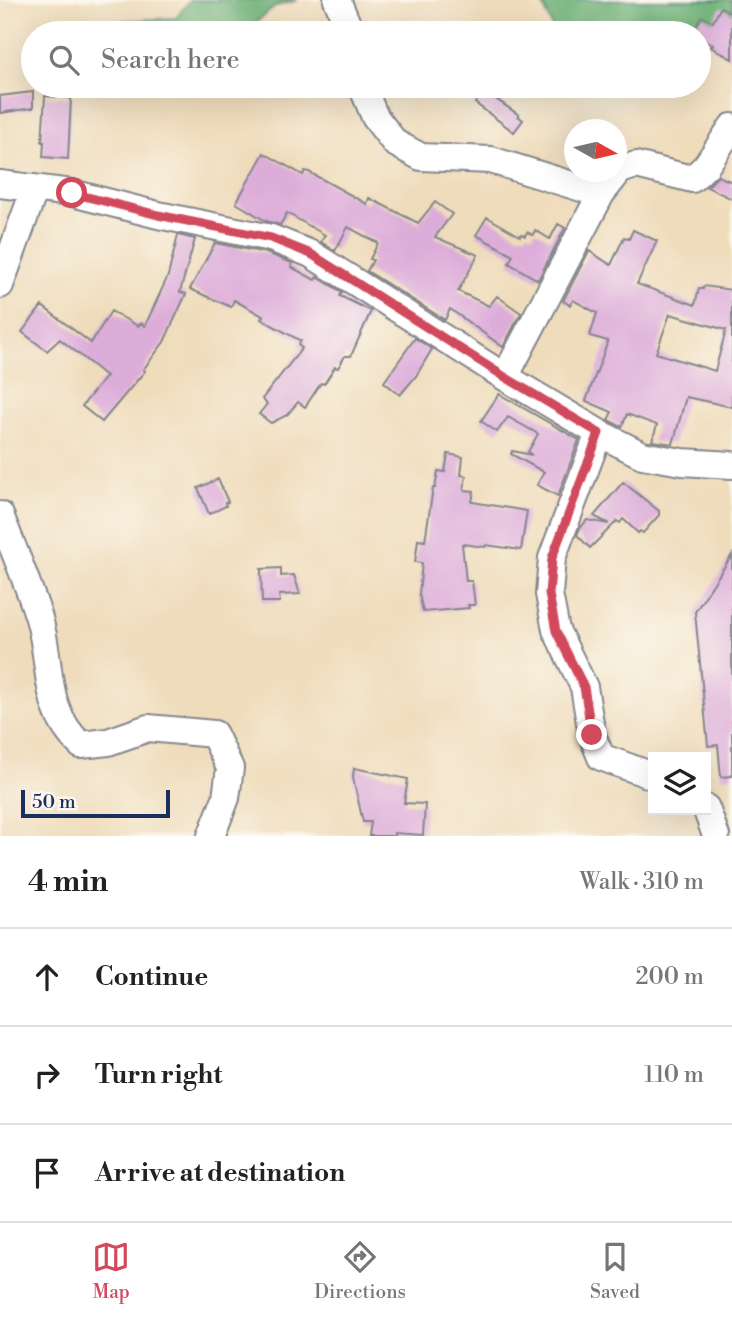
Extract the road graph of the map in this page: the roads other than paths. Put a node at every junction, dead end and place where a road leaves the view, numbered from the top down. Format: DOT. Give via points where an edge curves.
graph roads {
  1 [pos="337,0"];
  2 [pos="346,21"];
  3 [pos="367,98"];
  4 [pos="732,127"];
  5 [pos="0,184"];
  6 [pos="35,188"];
  7 [pos="601,194"];
  8 [pos="0,285"];
  9 [pos="505,377"];
  10 [pos="599,433"];
  11 [pos="732,465"];
  12 [pos="0,514"];
  13 [pos="648,774"];
  14 [pos="708,815"];
  15 [pos="211,836"];
  16 [pos="716,836"];
  1 -- 2 [label="street"];
  3 -- 7 [label="street" via="395,143 421,158 491,160"];
  4 -- 7 [label="street" via="692,179 636,165 620,170"];
  5 -- 6 [label="street"];
  6 -- 8 [label="street"];
  6 -- 9 [label="street" via="271,238 311,254"];
  7 -- 9 [label="street"];
  9 -- 10 [label="street"];
  10 -- 11 [label="street" via="642,456"];
  10 -- 13 [label="street" via="552,558 549,594 556,631 584,687 592,735 601,757"];
  12 -- 15 [label="street" via="39,618 53,704 68,733 81,745 108,742 148,728 214,734 230,768 226,798"];
  14 -- 16 [label="street"];
}
